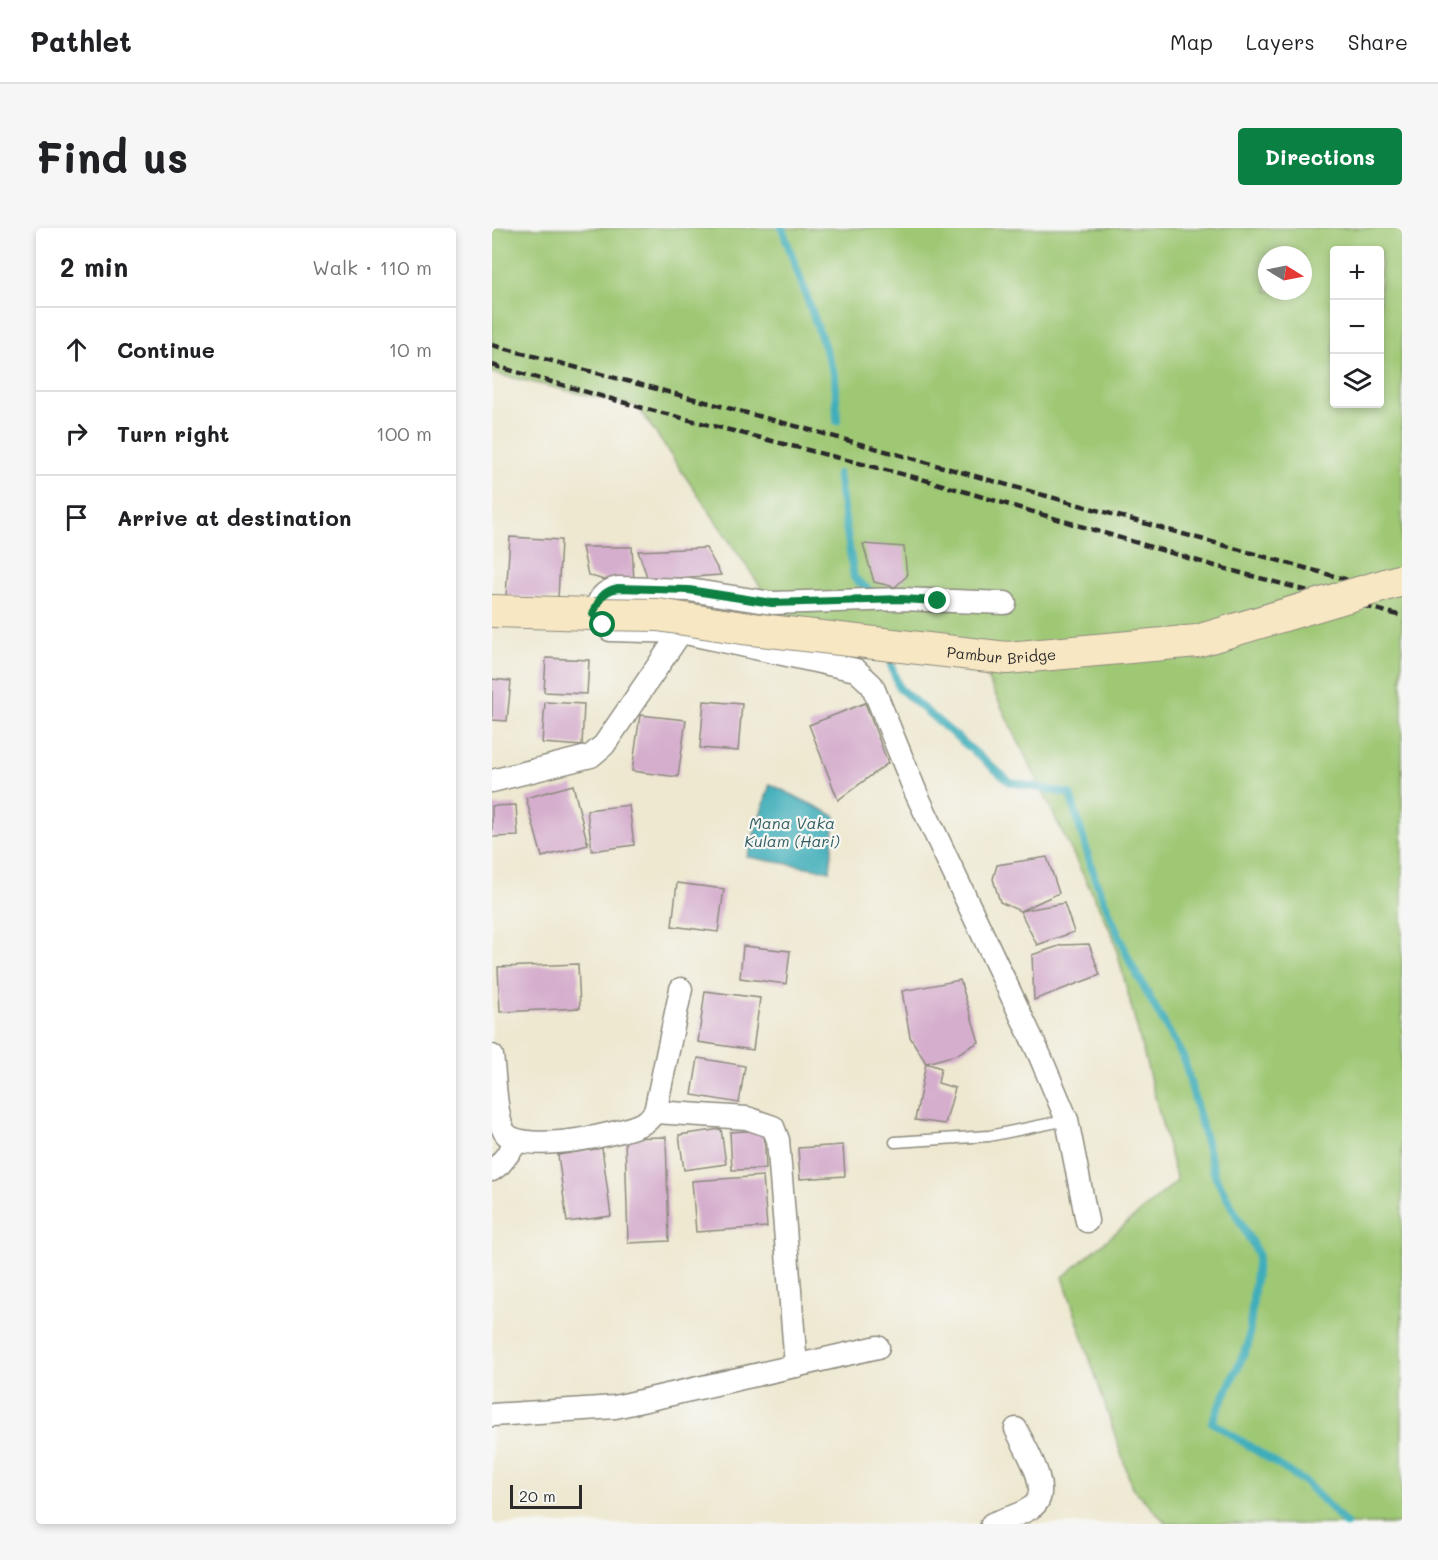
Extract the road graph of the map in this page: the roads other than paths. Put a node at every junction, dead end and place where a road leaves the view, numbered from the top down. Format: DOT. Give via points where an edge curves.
graph roads {
  1 [pos="1402,580"];
  2 [pos="1005,603"];
  3 [pos="492,611"];
  4 [pos="593,614"];
  5 [pos="681,632"];
  6 [pos="492,781"];
  7 [pos="681,989"];
  8 [pos="492,1056"];
  9 [pos="655,1112"];
  10 [pos="1067,1120"];
  11 [pos="518,1141"];
  12 [pos="895,1142"];
  13 [pos="492,1170"];
  14 [pos="1087,1221"];
  15 [pos="878,1347"];
  16 [pos="796,1366"];
  17 [pos="492,1415"];
  18 [pos="1016,1429"];
  19 [pos="992,1524"];
  1 -- 4 [label="main road, Pambur Bridge, bridge" via="1197,641 1007,658 658,615"];
  2 -- 4 [label="street" via="901,599 772,603 689,590 618,588 600,596"];
  3 -- 4 [label="main road, Pambur Bridge"];
  4 -- 5 [label="street" via="610,630"];
  5 -- 6 [label="street" via="604,745 591,756"];
  5 -- 10 [label="street" via="856,670 872,686 916,793 1017,1003"];
  7 -- 9 [label="street"];
  8 -- 11 [label="street" via="499,1119 505,1134"];
  9 -- 11 [label="street" via="647,1121 622,1131 539,1144"];
  9 -- 16 [label="street" via="747,1118 773,1127 778,1140"];
  10 -- 12 [label="lane" via="989,1136"];
  10 -- 14 [label="street"];
  11 -- 13 [label="street"];
  15 -- 16 [label="street"];
  16 -- 17 [label="street" via="615,1407"];
  18 -- 19 [label="street" via="1042,1492 1032,1507"];
}
